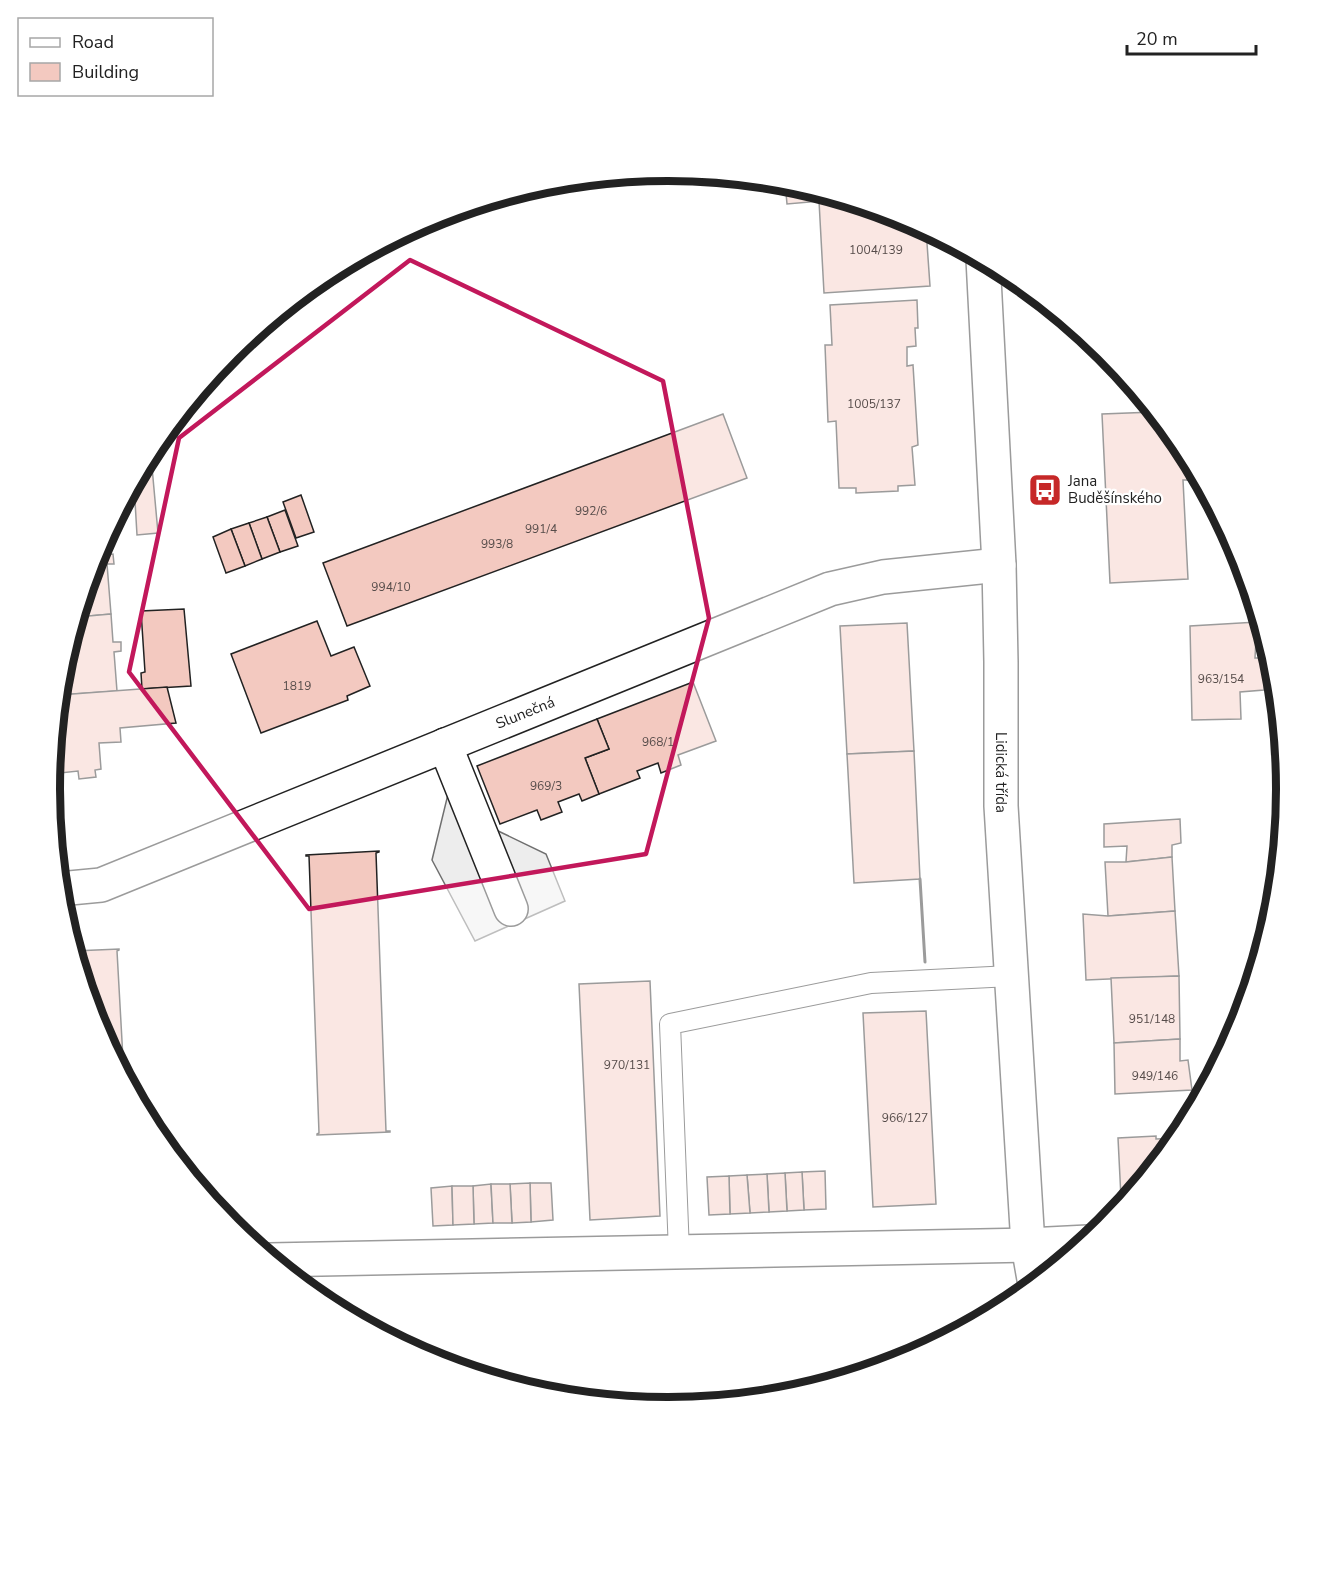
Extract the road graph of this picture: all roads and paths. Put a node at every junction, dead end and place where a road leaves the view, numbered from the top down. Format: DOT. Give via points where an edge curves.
graph roads {
  1 [pos="984,270"];
  2 [pos="999,565"];
  3 [pos="445,745"];
  4 [pos="68,888"];
  5 [pos="511,909"];
  6 [pos="1011,976"];
  7 [pos="1075,1243"];
  8 [pos="1028,1245"];
  9 [pos="679,1252"];
  10 [pos="283,1260"];
  11 [pos="1033,1276"];
  1 -- 2 [label="street, Lidická třída"];
  2 -- 3 [label="street, Slunečná" via="883,577 830,589"];
  2 -- 6 [label="street, Lidická třída" via="1001,806"];
  3 -- 4 [label="street, Slunečná" via="101,885"];
  3 -- 5 [label="street"];
  6 -- 8 [label="street, Lidická třída"];
  6 -- 9 [label="lane" via="871,983 670,1024"];
  7 -- 8 [label="street"];
  8 -- 9 [label="street"];
  8 -- 11 [label="street, Lidická třída"];
  9 -- 10 [label="street"];
}
